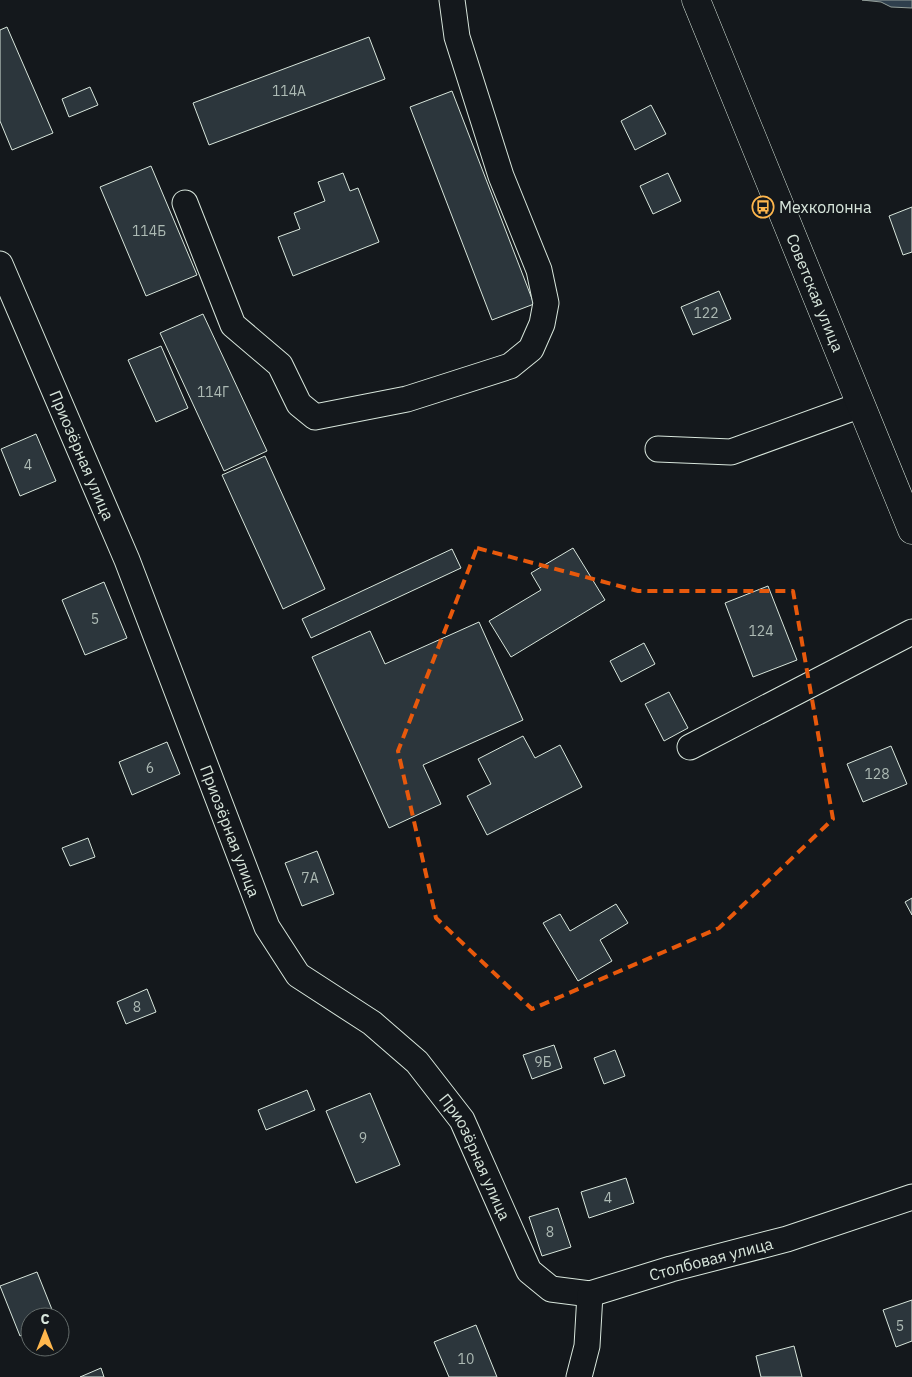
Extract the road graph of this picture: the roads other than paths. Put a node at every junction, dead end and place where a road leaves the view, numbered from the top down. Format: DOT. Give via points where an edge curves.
graph roads {
  1 [pos="452,0"];
  2 [pos="696,0"];
  3 [pos="185,203"];
  4 [pos="0,264"];
  5 [pos="862,405"];
  6 [pos="658,449"];
  7 [pos="912,530"];
  8 [pos="912,632"];
  9 [pos="690,747"];
  10 [pos="912,1197"];
  11 [pos="590,1294"];
  12 [pos="579,1377"];
  1 -- 3 [label="street" via="457,37 501,176 539,270 546,303 542,324 531,349 510,366 407,399 315,417 299,404 280,365 233,325"];
  2 -- 5 [label="main road, Советская улица"];
  4 -- 11 [label="street, Приозёрная улица" via="127,560 267,927 298,975 372,1023 417,1062 462,1120 529,1270 551,1288"];
  5 -- 6 [label="street" via="731,452"];
  5 -- 7 [label="main road, Советская улица"];
  8 -- 9 [label="street"];
  10 -- 11 [label="street, Столбовая улица" via="787,1239"];
  11 -- 12 [label="street" via="587,1346"];
}
